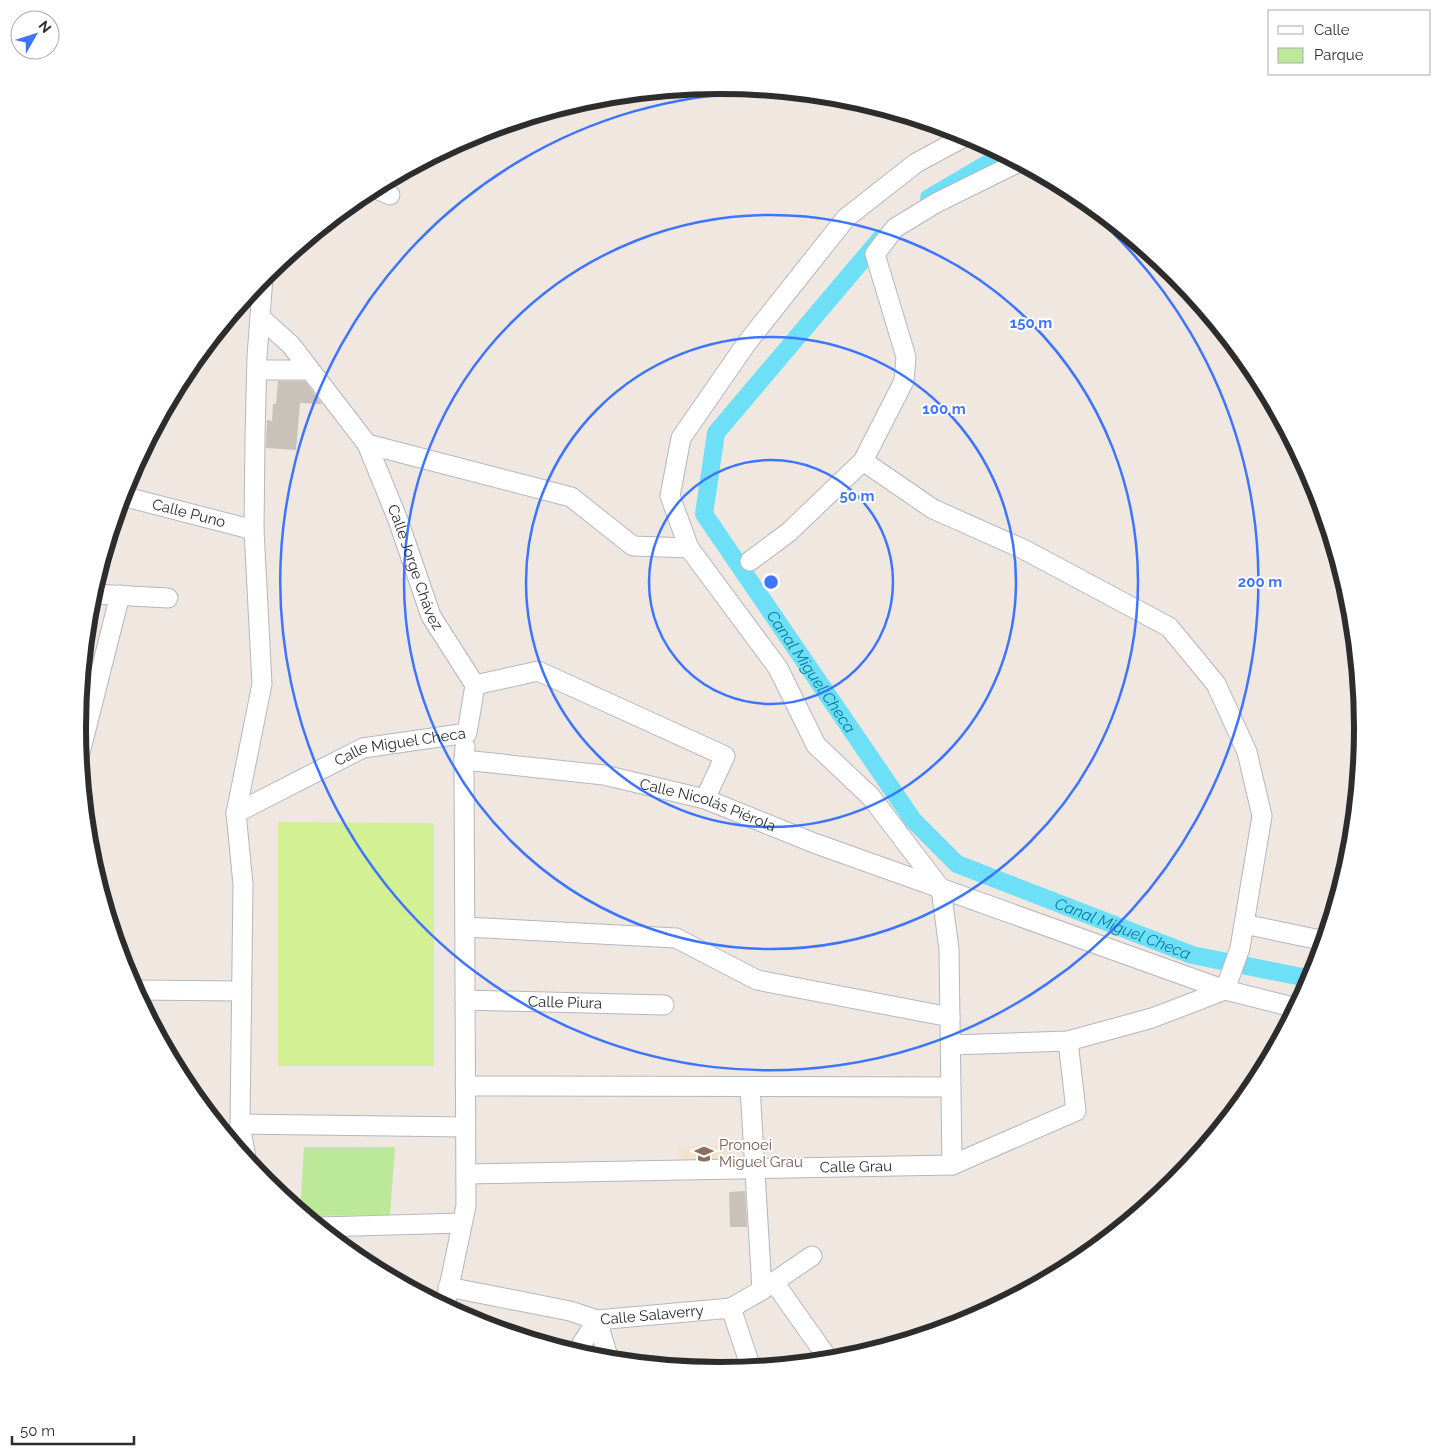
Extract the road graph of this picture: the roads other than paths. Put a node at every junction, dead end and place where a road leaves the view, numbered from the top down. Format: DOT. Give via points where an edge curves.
graph roads {
  1 [pos="958,140"];
  2 [pos="1012,165"];
  3 [pos="262,291"];
  4 [pos="260,317"];
  5 [pos="290,345"];
  6 [pos="257,363"];
  7 [pos="310,370"];
  8 [pos="367,444"];
  9 [pos="863,461"];
  10 [pos="130,498"];
  11 [pos="254,530"];
  12 [pos="688,548"];
  13 [pos="750,561"];
  14 [pos="100,594"];
  15 [pos="120,595"];
  16 [pos="168,598"];
  17 [pos="475,685"];
  18 [pos="86,729"];
  19 [pos="467,733"];
  20 [pos="464,760"];
  21 [pos="705,799"];
  22 [pos="236,813"];
  23 [pos="941,888"];
  24 [pos="1244,924"];
  25 [pos="464,928"];
  26 [pos="1318,939"];
  27 [pos="144,990"];
  28 [pos="1225,990"];
  29 [pos="242,991"];
  30 [pos="465,1000"];
  31 [pos="664,1005"];
  32 [pos="1290,1006"];
  33 [pos="950,1017"];
  34 [pos="1068,1041"];
  35 [pos="951,1045"];
  36 [pos="465,1086"];
  37 [pos="750,1087"];
  38 [pos="951,1087"];
  39 [pos="240,1124"];
  40 [pos="465,1127"];
  41 [pos="244,1146"];
  42 [pos="952,1164"];
  43 [pos="755,1168"];
  44 [pos="466,1174"];
  45 [pos="462,1223"];
  46 [pos="329,1227"];
  47 [pos="812,1256"];
  48 [pos="768,1286"];
  49 [pos="448,1287"];
  50 [pos="445,1299"];
  51 [pos="731,1308"];
  52 [pos="597,1320"];
  53 [pos="580,1346"];
  54 [pos="606,1352"];
  55 [pos="824,1353"];
  56 [pos="749,1361"];
  1 -- 12 [label="street" via="916,162 846,218 746,344 681,438 670,496"];
  2 -- 9 [label="street" via="936,203 895,228 875,254 906,356 904,381"];
  3 -- 4 [label="street"];
  4 -- 5 [label="street, Calle Jorge Chávez"];
  4 -- 6 [label="street"];
  5 -- 6 [label="street" via="284,341 269,343"];
  5 -- 7 [label="street, Calle Jorge Chávez"];
  6 -- 7 [label="street"];
  6 -- 11 [label="street"];
  7 -- 8 [label="street, Calle Jorge Chávez"];
  8 -- 12 [label="street" via="571,496 633,546"];
  8 -- 17 [label="street, Calle Jorge Chávez" via="431,616"];
  9 -- 13 [label="street" via="790,532"];
  9 -- 24 [label="street" via="933,508 1023,549 1169,627 1216,684 1247,752 1262,816"];
  10 -- 11 [label="street, Calle Puno"];
  11 -- 22 [label="street" via="262,684"];
  12 -- 23 [label="street" via="778,668 816,745 872,797"];
  14 -- 15 [label="street"];
  15 -- 16 [label="street"];
  15 -- 18 [label="street"];
  17 -- 19 [label="street, Calle Miguel Checa"];
  17 -- 21 [label="street" via="538,671 725,756"];
  19 -- 20 [label="street"];
  19 -- 22 [label="street, Calle Miguel Checa" via="363,748"];
  20 -- 21 [label="street, Calle Nicolás Piérola" via="604,775"];
  20 -- 25 [label="street"];
  21 -- 23 [label="street, Calle Nicolás Piérola" via="814,843"];
  22 -- 29 [label="street" via="243,884"];
  23 -- 28 [label="street, Calle Nicolás Piérola"];
  23 -- 33 [label="street" via="949,949"];
  24 -- 26 [label="street"];
  24 -- 28 [label="street" via="1240,948"];
  25 -- 30 [label="street"];
  25 -- 33 [label="street" via="676,938 757,980"];
  27 -- 29 [label="street"];
  28 -- 32 [label="street, Calle Nicolás Piérola"];
  28 -- 34 [label="street" via="1152,1018"];
  29 -- 39 [label="street"];
  30 -- 31 [label="street, Calle Piura"];
  30 -- 36 [label="street"];
  33 -- 35 [label="street"];
  34 -- 35 [label="street"];
  34 -- 42 [label="street, Calle Grau" via="1076,1111"];
  35 -- 38 [label="street"];
  36 -- 37 [label="street"];
  36 -- 40 [label="street"];
  37 -- 38 [label="street"];
  37 -- 43 [label="street"];
  38 -- 42 [label="street"];
  39 -- 40 [label="street"];
  39 -- 41 [label="street"];
  40 -- 44 [label="street"];
  42 -- 43 [label="street, Calle Grau"];
  43 -- 44 [label="street, Calle Grau"];
  43 -- 48 [label="street"];
  44 -- 45 [label="street" via="466,1206"];
  45 -- 46 [label="street"];
  45 -- 49 [label="street"];
  47 -- 48 [label="street, Calle Salaverry"];
  48 -- 51 [label="street, Calle Salaverry"];
  48 -- 55 [label="street"];
  49 -- 50 [label="street"];
  49 -- 52 [label="street, Calle Salaverry" via="570,1311"];
  51 -- 52 [label="street, Calle Salaverry"];
  51 -- 56 [label="street"];
  52 -- 53 [label="street"];
  52 -- 54 [label="street"];
}
